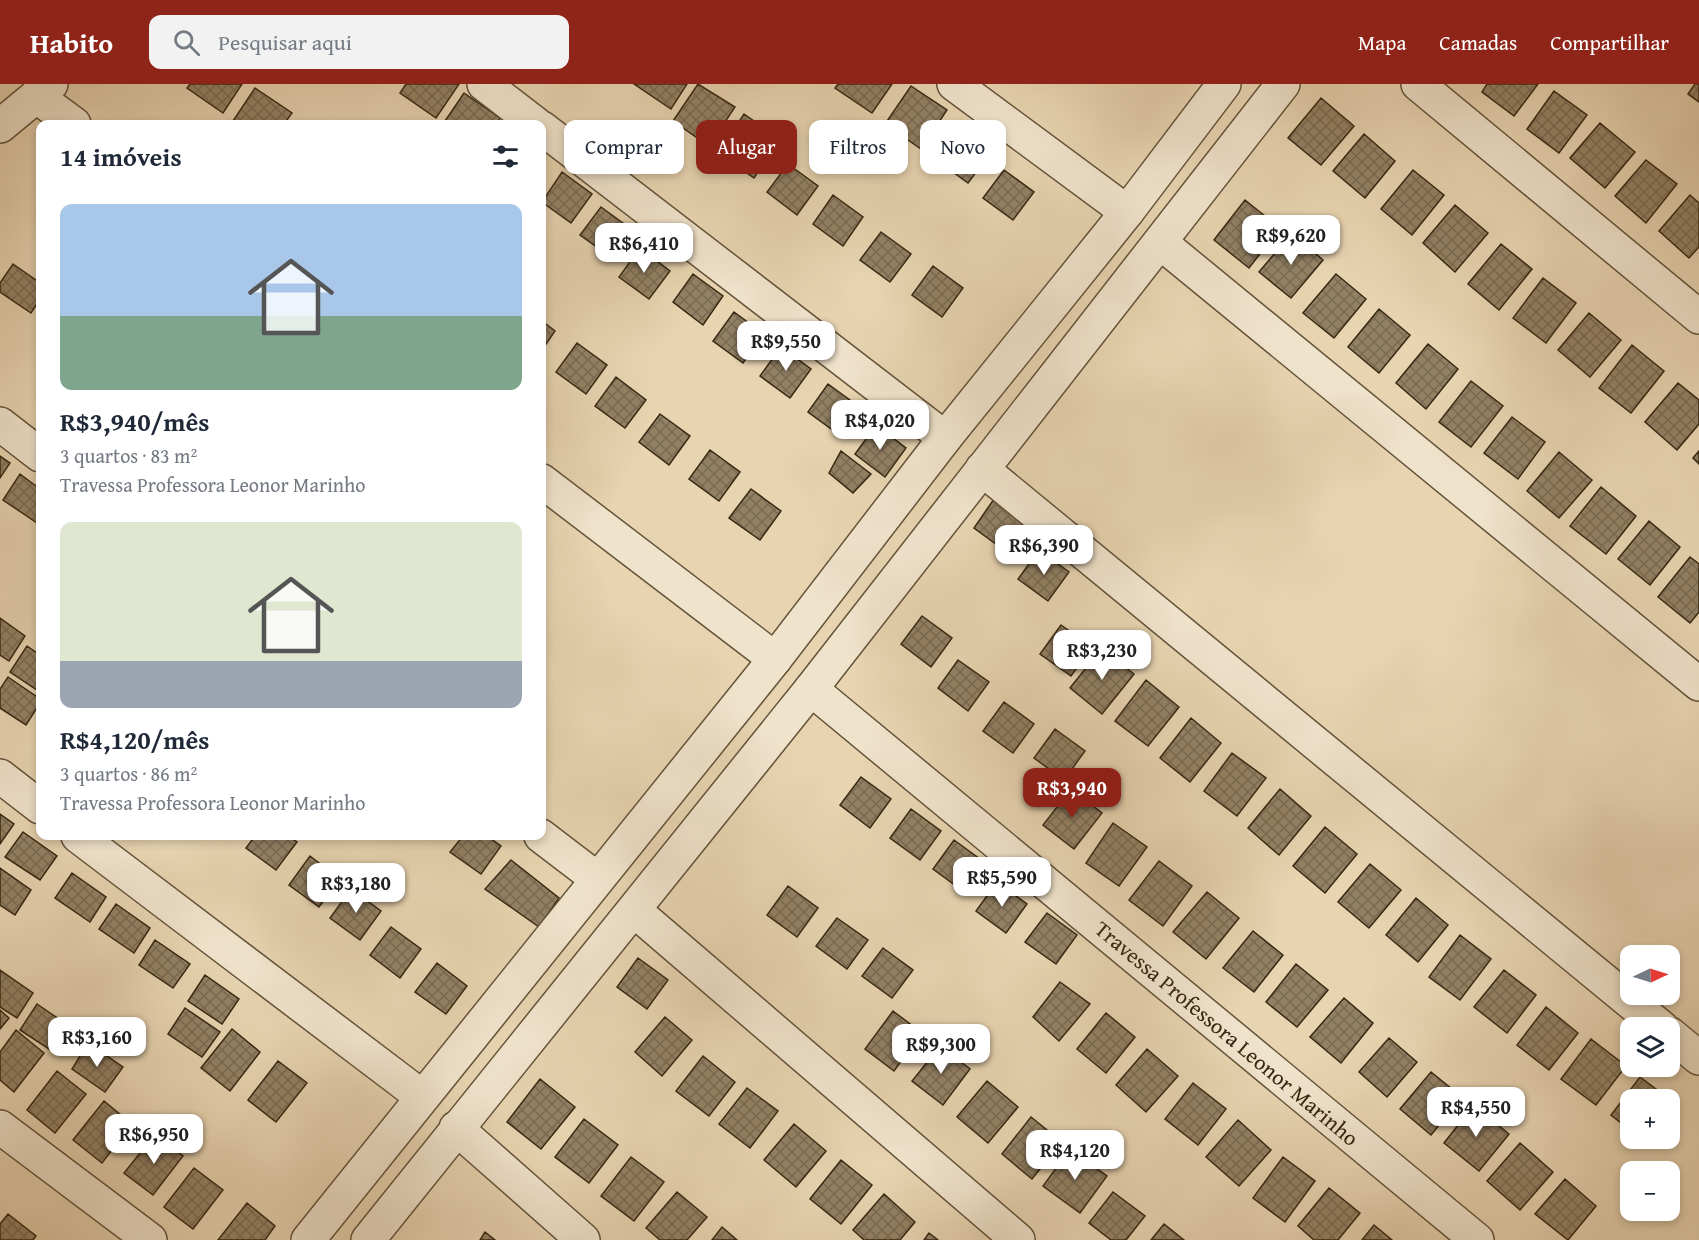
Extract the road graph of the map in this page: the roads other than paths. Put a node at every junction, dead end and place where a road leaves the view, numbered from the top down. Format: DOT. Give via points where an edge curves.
graph roads {
  1 [pos="484,84"];
  2 [pos="954,84"];
  3 [pos="1224,84"];
  4 [pos="1282,84"];
  5 [pos="1418,84"];
  6 [pos="44,90"];
  7 [pos="70,120"];
  8 [pos="531,120"];
  9 [pos="0,126"];
  10 [pos="546,131"];
  11 [pos="1127,212"];
  12 [pos="1161,243"];
  13 [pos="1699,317"];
  14 [pos="0,424"];
  15 [pos="945,438"];
  16 [pos="36,452"];
  17 [pos="982,469"];
  18 [pos="546,484"];
  19 [pos="775,659"];
  20 [pos="1699,684"];
  21 [pos="811,689"];
  22 [pos="0,776"];
  23 [pos="36,804"];
  24 [pos="83,840"];
  25 [pos="546,840"];
  26 [pos="597,878"];
  27 [pos="635,911"];
  28 [pos="1649,1017"];
  29 [pos="1680,1042"];
  30 [pos="1699,1058"];
  31 [pos="421,1096"];
  32 [pos="0,1127"];
  33 [pos="456,1128"];
  34 [pos="150,1240"];
  35 [pos="308,1240"];
  36 [pos="368,1240"];
  37 [pos="583,1240"];
  38 [pos="1018,1240"];
  39 [pos="1477,1240"];
  1 -- 8 [label="street"];
  2 -- 11 [label="street"];
  3 -- 11 [label="street"];
  4 -- 12 [label="street"];
  5 -- 13 [label="street"];
  6 -- 7 [label="street"];
  6 -- 9 [label="street"];
  10 -- 15 [label="street"];
  11 -- 15 [label="street"];
  12 -- 17 [label="street"];
  12 -- 20 [label="street"];
  14 -- 16 [label="street"];
  15 -- 19 [label="street"];
  17 -- 21 [label="street"];
  17 -- 28 [label="street"];
  18 -- 19 [label="street"];
  19 -- 26 [label="street"];
  21 -- 27 [label="street"];
  21 -- 39 [label="street, Travessa Professora Leonor Marinho"];
  22 -- 23 [label="street"];
  24 -- 31 [label="street"];
  25 -- 26 [label="street"];
  26 -- 31 [label="street"];
  27 -- 33 [label="street"];
  27 -- 38 [label="street"];
  29 -- 30 [label="street"];
  31 -- 35 [label="street"];
  32 -- 34 [label="street"];
  33 -- 36 [label="street"];
  33 -- 37 [label="street"];
}
